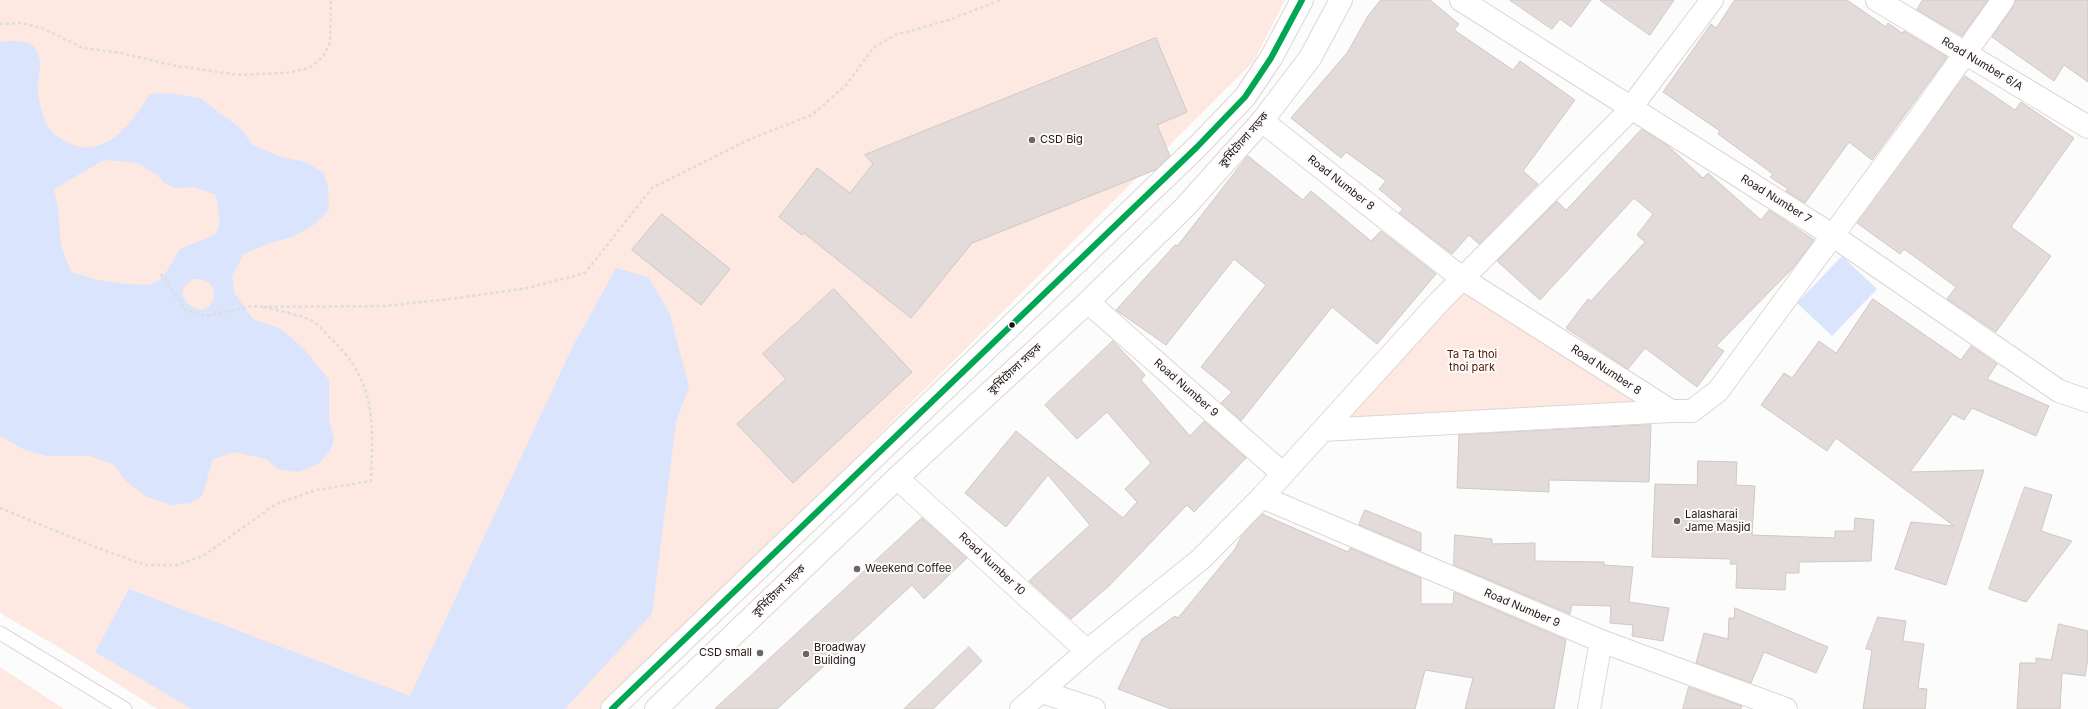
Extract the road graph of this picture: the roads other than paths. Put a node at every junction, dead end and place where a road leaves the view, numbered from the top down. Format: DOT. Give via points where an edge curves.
graph roads {
  1 [pos="1302,0"];
  2 [pos="1341,0"];
  3 [pos="1461,0"];
  4 [pos="1712,0"];
  5 [pos="1877,0"];
  6 [pos="2003,0"];
  7 [pos="1965,54"];
  8 [pos="1631,107"];
  9 [pos="1262,121"];
  10 [pos="2088,127"];
  11 [pos="1832,235"];
  12 [pos="1463,279"];
  13 [pos="1088,302"];
  14 [pos="2088,401"];
  15 [pos="1670,412"];
  16 [pos="1323,430"];
  17 [pos="1283,474"];
  18 [pos="897,478"];
  19 [pos="1262,496"];
  20 [pos="0,633"];
  21 [pos="1601,641"];
  22 [pos="1087,651"];
  23 [pos="1042,692"];
  24 [pos="125,709"];
  25 [pos="612,709"];
  26 [pos="656,709"];
  27 [pos="1021,709"];
  28 [pos="1094,709"];
  29 [pos="1589,709"];
  30 [pos="1786,709"];
  1 -- 25 [label="street" via="1271,58 1245,97 1197,147"];
  2 -- 9 [label="street, কুর্মিটোলা সড়ক" via="1310,58"];
  3 -- 8 [label="street, Road Number 7"];
  4 -- 8 [label="street"];
  5 -- 7 [label="street, Road Number 6/A"];
  6 -- 7 [label="street"];
  7 -- 10 [label="street, Road Number 6/A"];
  7 -- 11 [label="street"];
  8 -- 11 [label="street, Road Number 7"];
  8 -- 12 [label="street"];
  9 -- 12 [label="street, Road Number 8"];
  9 -- 13 [label="street, কুর্মিটোলা সড়ক" via="1186,206"];
  11 -- 14 [label="street, Road Number 7" via="2059,390"];
  11 -- 15 [label="street" via="1718,391 1692,411"];
  12 -- 15 [label="street, Road Number 8"];
  12 -- 16 [label="street"];
  13 -- 17 [label="street, Road Number 9"];
  13 -- 18 [label="street, কুর্মিটোলা সড়ক"];
  15 -- 16 [label="street, Road Number 8"];
  16 -- 17 [label="street"];
  17 -- 19 [label="street"];
  18 -- 22 [label="street, Road Number 10"];
  18 -- 26 [label="street, কুর্মিটোলা সড়ক"];
  19 -- 21 [label="street, Road Number 9"];
  19 -- 22 [label="street" via="1202,558"];
  20 -- 24 [label="lane"];
  21 -- 29 [label="street"];
  21 -- 30 [label="street, Road Number 9"];
  22 -- 23 [label="street"];
  23 -- 27 [label="street"];
  23 -- 28 [label="street"];
}
